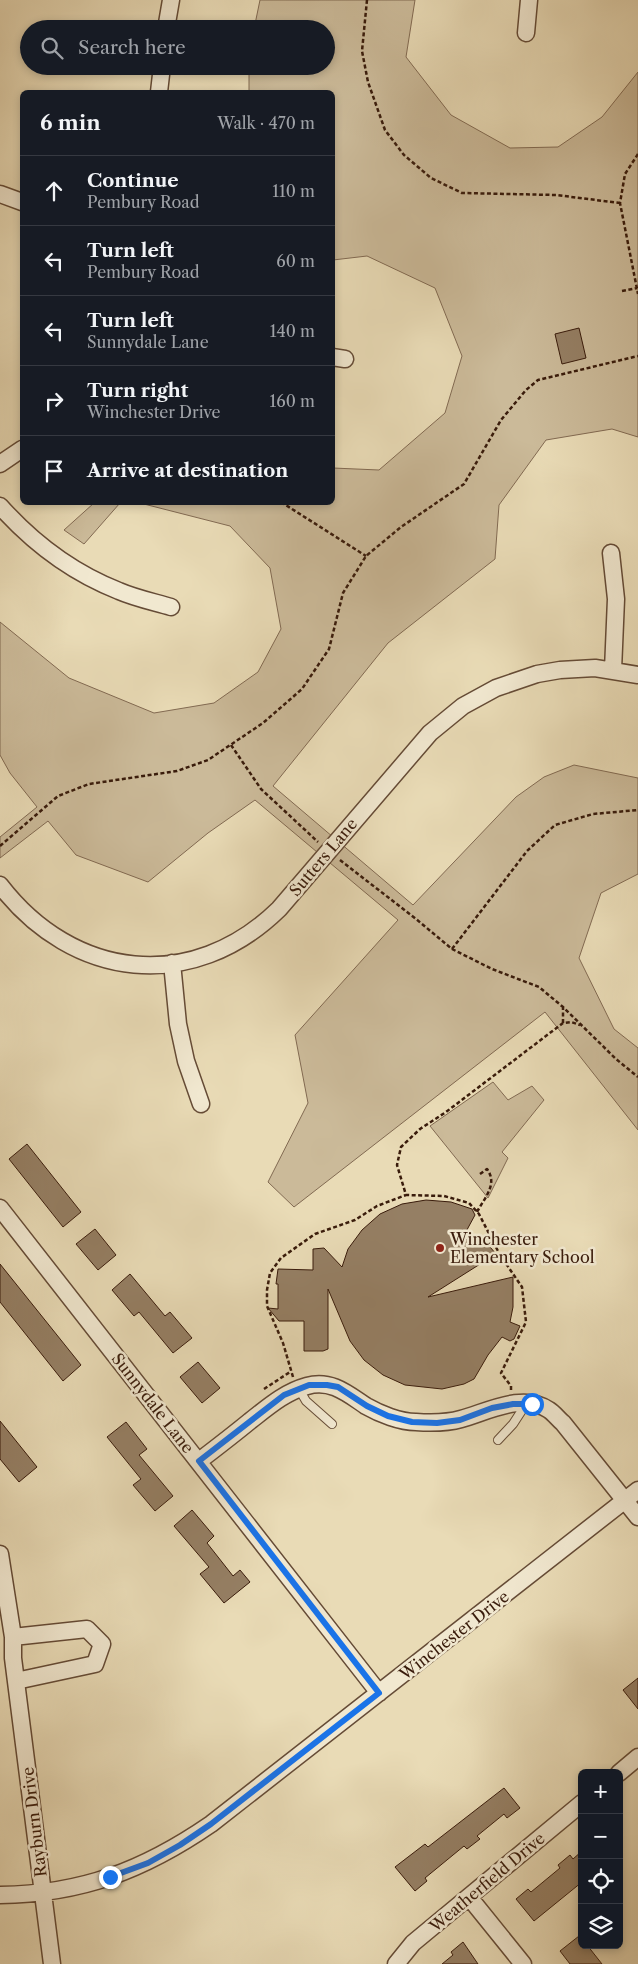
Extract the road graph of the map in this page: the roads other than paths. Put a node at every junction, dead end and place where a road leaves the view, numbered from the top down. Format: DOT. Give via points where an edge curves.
graph roads {
  1 [pos="170,0"];
  2 [pos="529,0"];
  3 [pos="167,20"];
  4 [pos="526,33"];
  5 [pos="161,75"];
  6 [pos="159,90"];
  7 [pos="0,194"];
  8 [pos="20,201"];
  9 [pos="20,450"];
  10 [pos="0,464"];
  11 [pos="0,506"];
  12 [pos="611,553"];
  13 [pos="171,607"];
  14 [pos="613,670"];
  15 [pos="638,675"];
  16 [pos="0,885"];
  17 [pos="172,963"];
  18 [pos="201,1104"];
  19 [pos="0,1208"];
  20 [pos="299,1389"];
  21 [pos="520,1404"];
  22 [pos="332,1424"];
  23 [pos="498,1440"];
  24 [pos="199,1461"];
  25 [pos="638,1490"];
  26 [pos="625,1500"];
  27 [pos="638,1517"];
  28 [pos="0,1554"];
  29 [pos="13,1637"];
  30 [pos="7,1658"];
  31 [pos="16,1681"];
  32 [pos="379,1693"];
  33 [pos="637,1759"];
  34 [pos="623,1769"];
  35 [pos="578,1806"];
  36 [pos="42,1892"];
  37 [pos="0,1895"];
  38 [pos="469,1897"];
  39 [pos="52,1964"];
  40 [pos="396,1964"];
  41 [pos="523,1964"];
  1 -- 3 [label="street"];
  2 -- 4 [label="street"];
  5 -- 6 [label="street"];
  7 -- 8 [label="street"];
  9 -- 10 [label="street"];
  11 -- 13 [label="street" via="49,552 94,580 120,592"];
  12 -- 14 [label="street" via="616,599"];
  14 -- 15 [label="street, Sutters Lane"];
  14 -- 17 [label="street, Sutters Lane" via="578,668 537,674 496,688 463,706 430,732 264,924 243,940 220,951"];
  16 -- 17 [label="street, Sutters Lane" via="36,923 74,948 133,965"];
  17 -- 18 [label="street" via="178,1024 186,1061"];
  19 -- 24 [label="street, Sunnydale Lane"];
  20 -- 21 [label="street" via="309,1385 338,1387 388,1416 412,1422 460,1420 492,1408"];
  20 -- 22 [label="lane" via="306,1401"];
  20 -- 24 [label="street" via="284,1395"];
  21 -- 23 [label="lane" via="513,1424"];
  21 -- 26 [label="street" via="548,1409"];
  24 -- 32 [label="street, Sunnydale Lane"];
  25 -- 26 [label="street, Winchester Drive"];
  26 -- 27 [label="street"];
  26 -- 32 [label="street, Winchester Drive"];
  28 -- 29 [label="street, Rayburn Drive"];
  29 -- 30 [label="street, Rayburn Drive"];
  29 -- 31 [label="street" via="87,1628 102,1644 95,1664"];
  30 -- 31 [label="street, Rayburn Drive"];
  31 -- 36 [label="street, Rayburn Drive"];
  32 -- 36 [label="street, Winchester Drive" via="180,1845 148,1863 110,1877 74,1888"];
  33 -- 34 [label="street"];
  35 -- 38 [label="street, Weatherfield Drive"];
  36 -- 37 [label="street, Winchester Drive"];
  36 -- 39 [label="street, Rayburn Drive"];
  38 -- 40 [label="street, Weatherfield Drive" via="413,1943"];
  38 -- 41 [label="street"];
}
